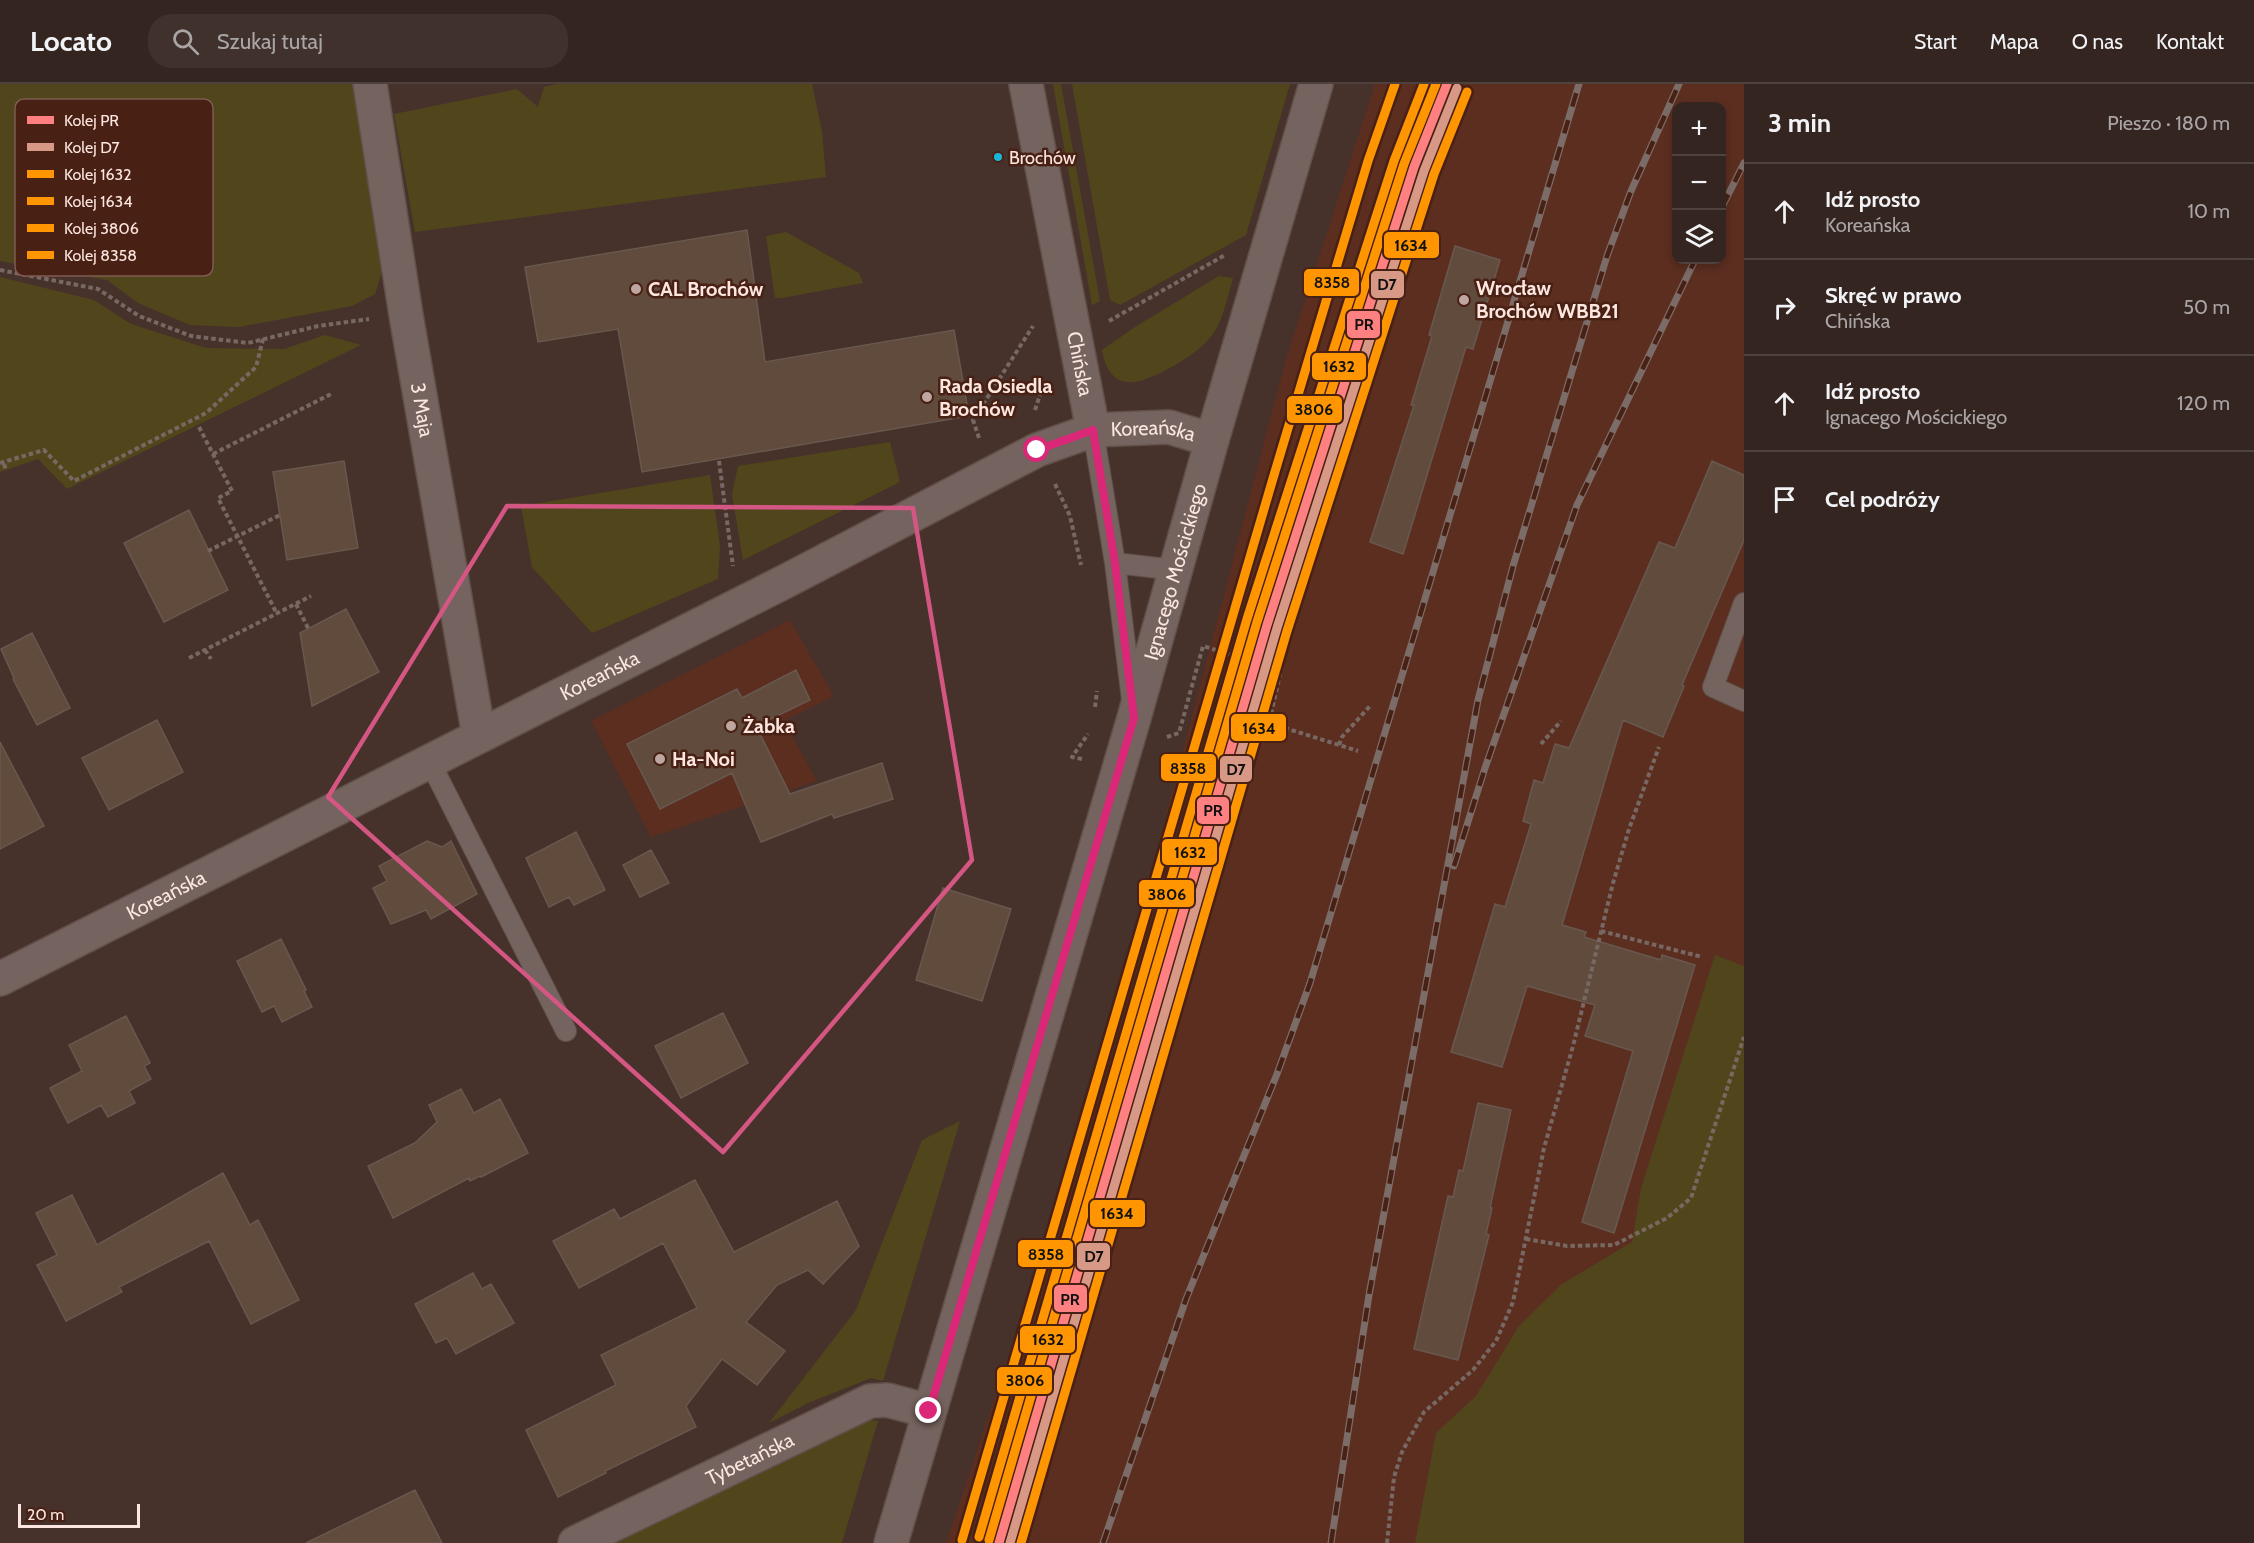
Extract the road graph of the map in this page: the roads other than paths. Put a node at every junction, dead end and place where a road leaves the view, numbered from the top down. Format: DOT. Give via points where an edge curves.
graph roads {
  1 [pos="370,84"];
  2 [pos="1026,84"];
  3 [pos="1316,84"];
  4 [pos="1093,430"];
  5 [pos="1212,440"];
  6 [pos="1115,563"];
  7 [pos="1176,570"];
  8 [pos="1744,603"];
  9 [pos="1744,701"];
  10 [pos="1134,718"];
  11 [pos="479,736"];
  12 [pos="430,762"];
  13 [pos="0,979"];
  14 [pos="566,1031"];
  15 [pos="929,1411"];
  16 [pos="575,1543"];
  17 [pos="891,1543"];
  1 -- 11 [label="street, 3 Maja"];
  2 -- 4 [label="street, Chińska"];
  3 -- 5 [label="street, Ignacego Mościckiego"];
  4 -- 5 [label="street, Koreańska" via="1168,427"];
  4 -- 6 [label="lane, Chińska"];
  4 -- 11 [label="street, Koreańska" via="1037,450"];
  5 -- 7 [label="street, Ignacego Mościckiego"];
  6 -- 7 [label="lane"];
  6 -- 10 [label="lane, Chińska"];
  7 -- 10 [label="street, Ignacego Mościckiego"];
  8 -- 9 [label="lane" via="1713,687"];
  10 -- 15 [label="street, Ignacego Mościckiego"];
  11 -- 12 [label="street, Koreańska"];
  12 -- 13 [label="street, Koreańska"];
  12 -- 14 [label="lane"];
  15 -- 16 [label="street, Tybetańska" via="887,1400 870,1401"];
  15 -- 17 [label="street, Ignacego Mościckiego"];
}
